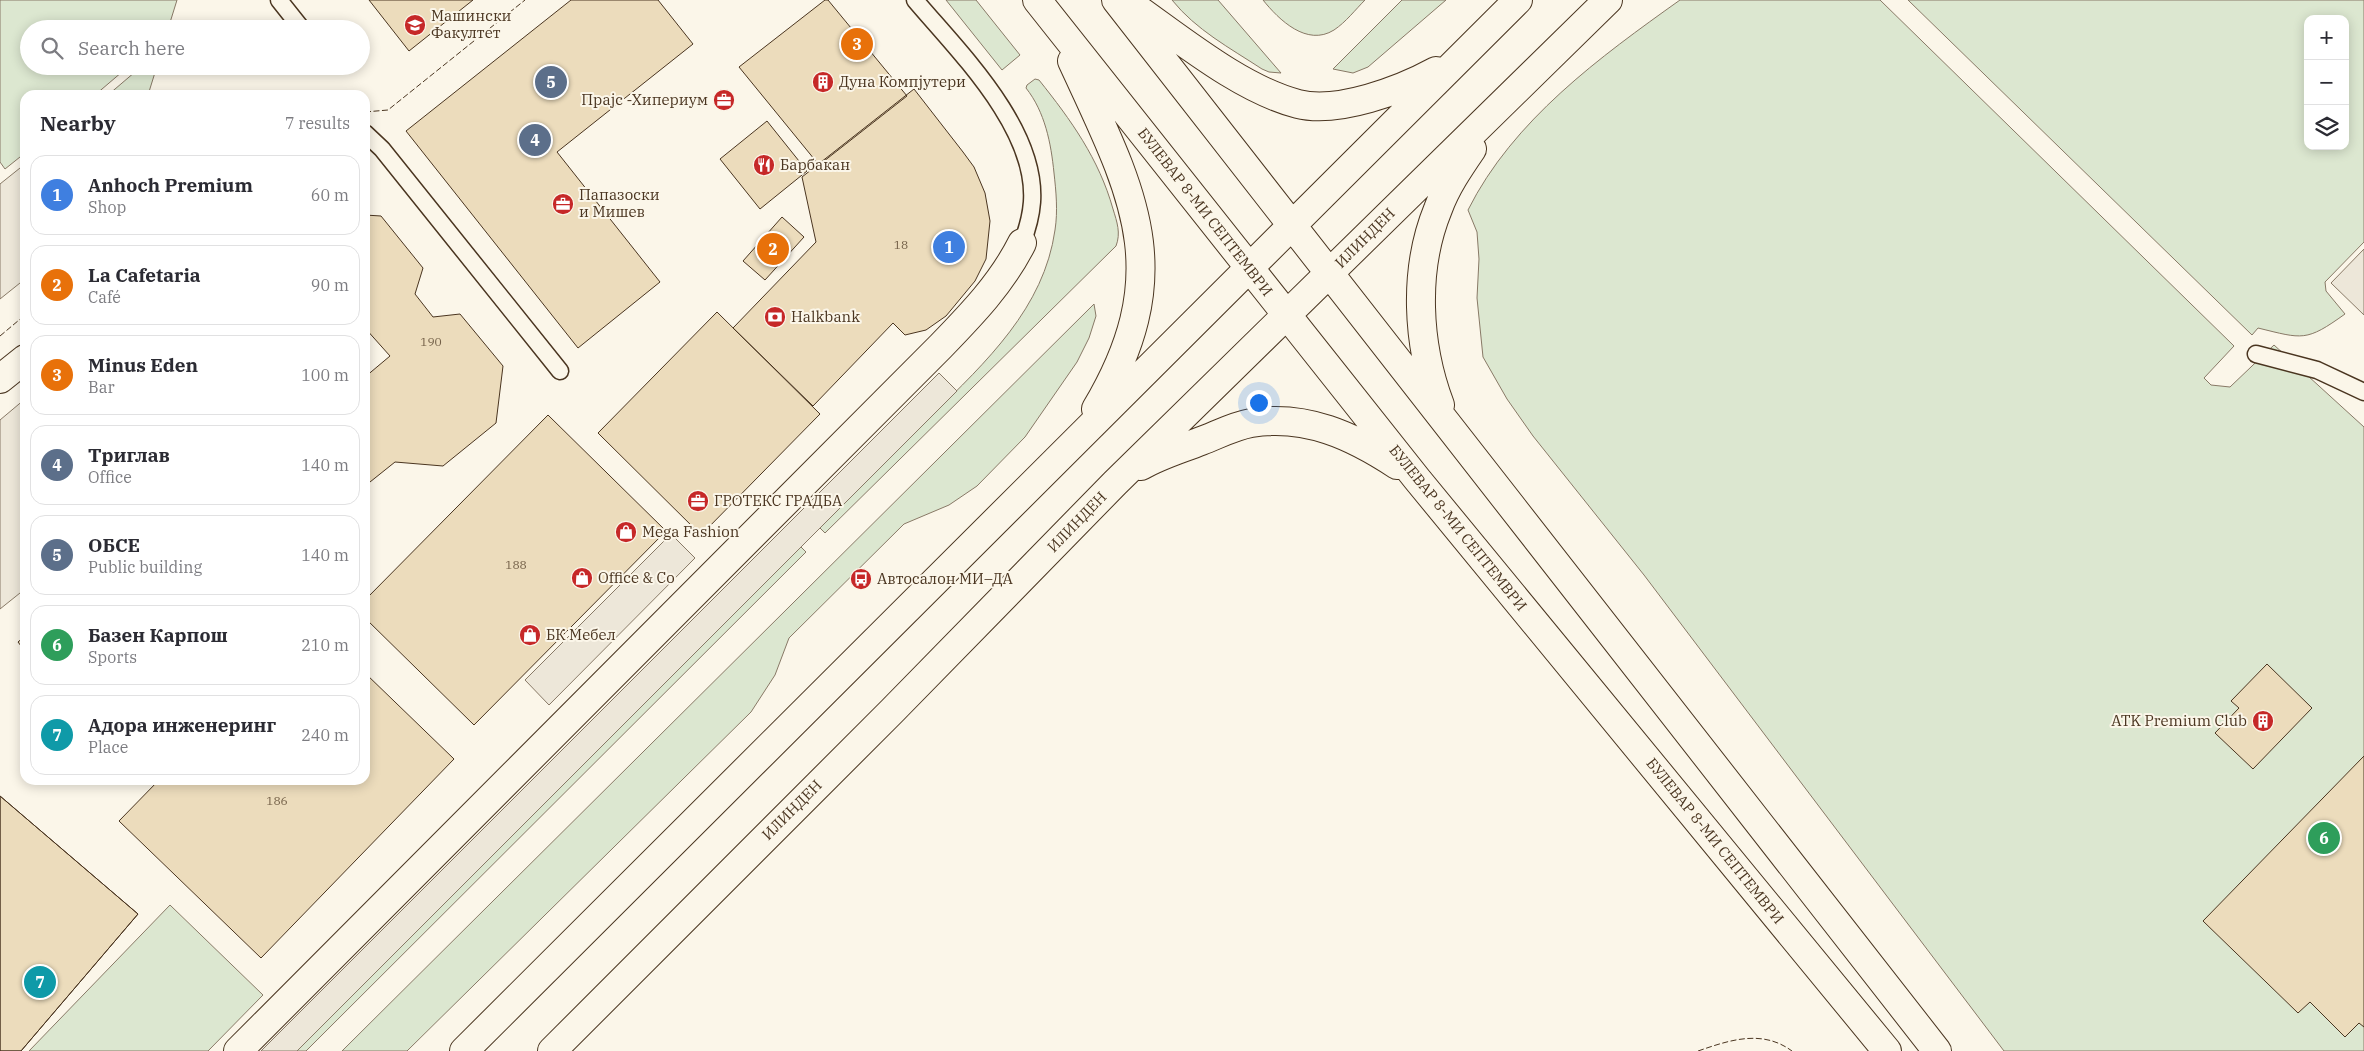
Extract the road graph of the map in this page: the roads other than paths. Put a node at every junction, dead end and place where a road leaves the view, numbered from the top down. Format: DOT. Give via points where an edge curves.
graph roads {
  1 [pos="279,0"];
  2 [pos="915,0"];
  3 [pos="1036,0"];
  4 [pos="1116,0"];
  5 [pos="1126,0"];
  6 [pos="1518,0"];
  7 [pos="1608,0"];
  8 [pos="295,20"];
  9 [pos="1055,24"];
  10 [pos="1459,58"];
  11 [pos="1504,102"];
  12 [pos="370,138"];
  13 [pos="1293,225"];
  14 [pos="1022,243"];
  15 [pos="1249,268"];
  16 [pos="1329,273"];
  17 [pos="1286,315"];
  18 [pos="2256,354"];
  19 [pos="20,363"];
  20 [pos="560,371"];
  21 [pos="0,379"];
  22 [pos="2364,392"];
  23 [pos="1460,440"];
  24 [pos="1074,444"];
  25 [pos="1417,479"];
  26 [pos="1115,483"];
  27 [pos="238,1051"];
  28 [pos="464,1051"];
  29 [pos="552,1051"];
  30 [pos="1886,1051"];
  31 [pos="1937,1051"];
  1 -- 8 [label="lane"];
  2 -- 14 [label="lane" via="988,90 1023,148 1032,201"];
  3 -- 9 [label="street, БУЛЕВАР 8-МИ СЕПТЕМВРИ"];
  4 -- 13 [label="street"];
  5 -- 10 [label="street" via="1218,65 1266,93 1299,105 1322,106 1378,97 1416,82"];
  6 -- 10 [label="street"];
  7 -- 11 [label="street, ИЛИНДЕН"];
  9 -- 15 [label="street, БУЛЕВАР 8-МИ СЕПТЕМВРИ"];
  9 -- 24 [label="street" via="1124,178 1136,218 1141,260 1138,300 1126,352"];
  10 -- 13 [label="street"];
  11 -- 16 [label="street, ИЛИНДЕН"];
  11 -- 23 [label="street" via="1445,193 1429,233 1425,254 1422,304 1432,383 1442,410"];
  12 -- 20 [label="lane"];
  13 -- 15 [label="street"];
  13 -- 16 [label="street"];
  14 -- 27 [label="street" via="1010,267 991,292 941,346"];
  15 -- 17 [label="street, БУЛЕВАР 8-МИ СЕПТЕМВРИ"];
  15 -- 24 [label="street"];
  16 -- 17 [label="street, ИЛИНДЕН"];
  16 -- 23 [label="street"];
  17 -- 25 [label="street, БУЛЕВАР 8-МИ СЕПТЕМВРИ"];
  17 -- 26 [label="street, ИЛИНДЕН"];
  18 -- 22 [label="lane" via="2317,370"];
  19 -- 21 [label="street"];
  23 -- 31 [label="street"];
  24 -- 28 [label="street"];
  25 -- 26 [label="street" via="1349,437 1319,426 1276,420 1249,423 1154,459"];
  25 -- 30 [label="street, БУЛЕВАР 8-МИ СЕПТЕМВРИ"];
  26 -- 29 [label="street, ИЛИНДЕН"];
}
